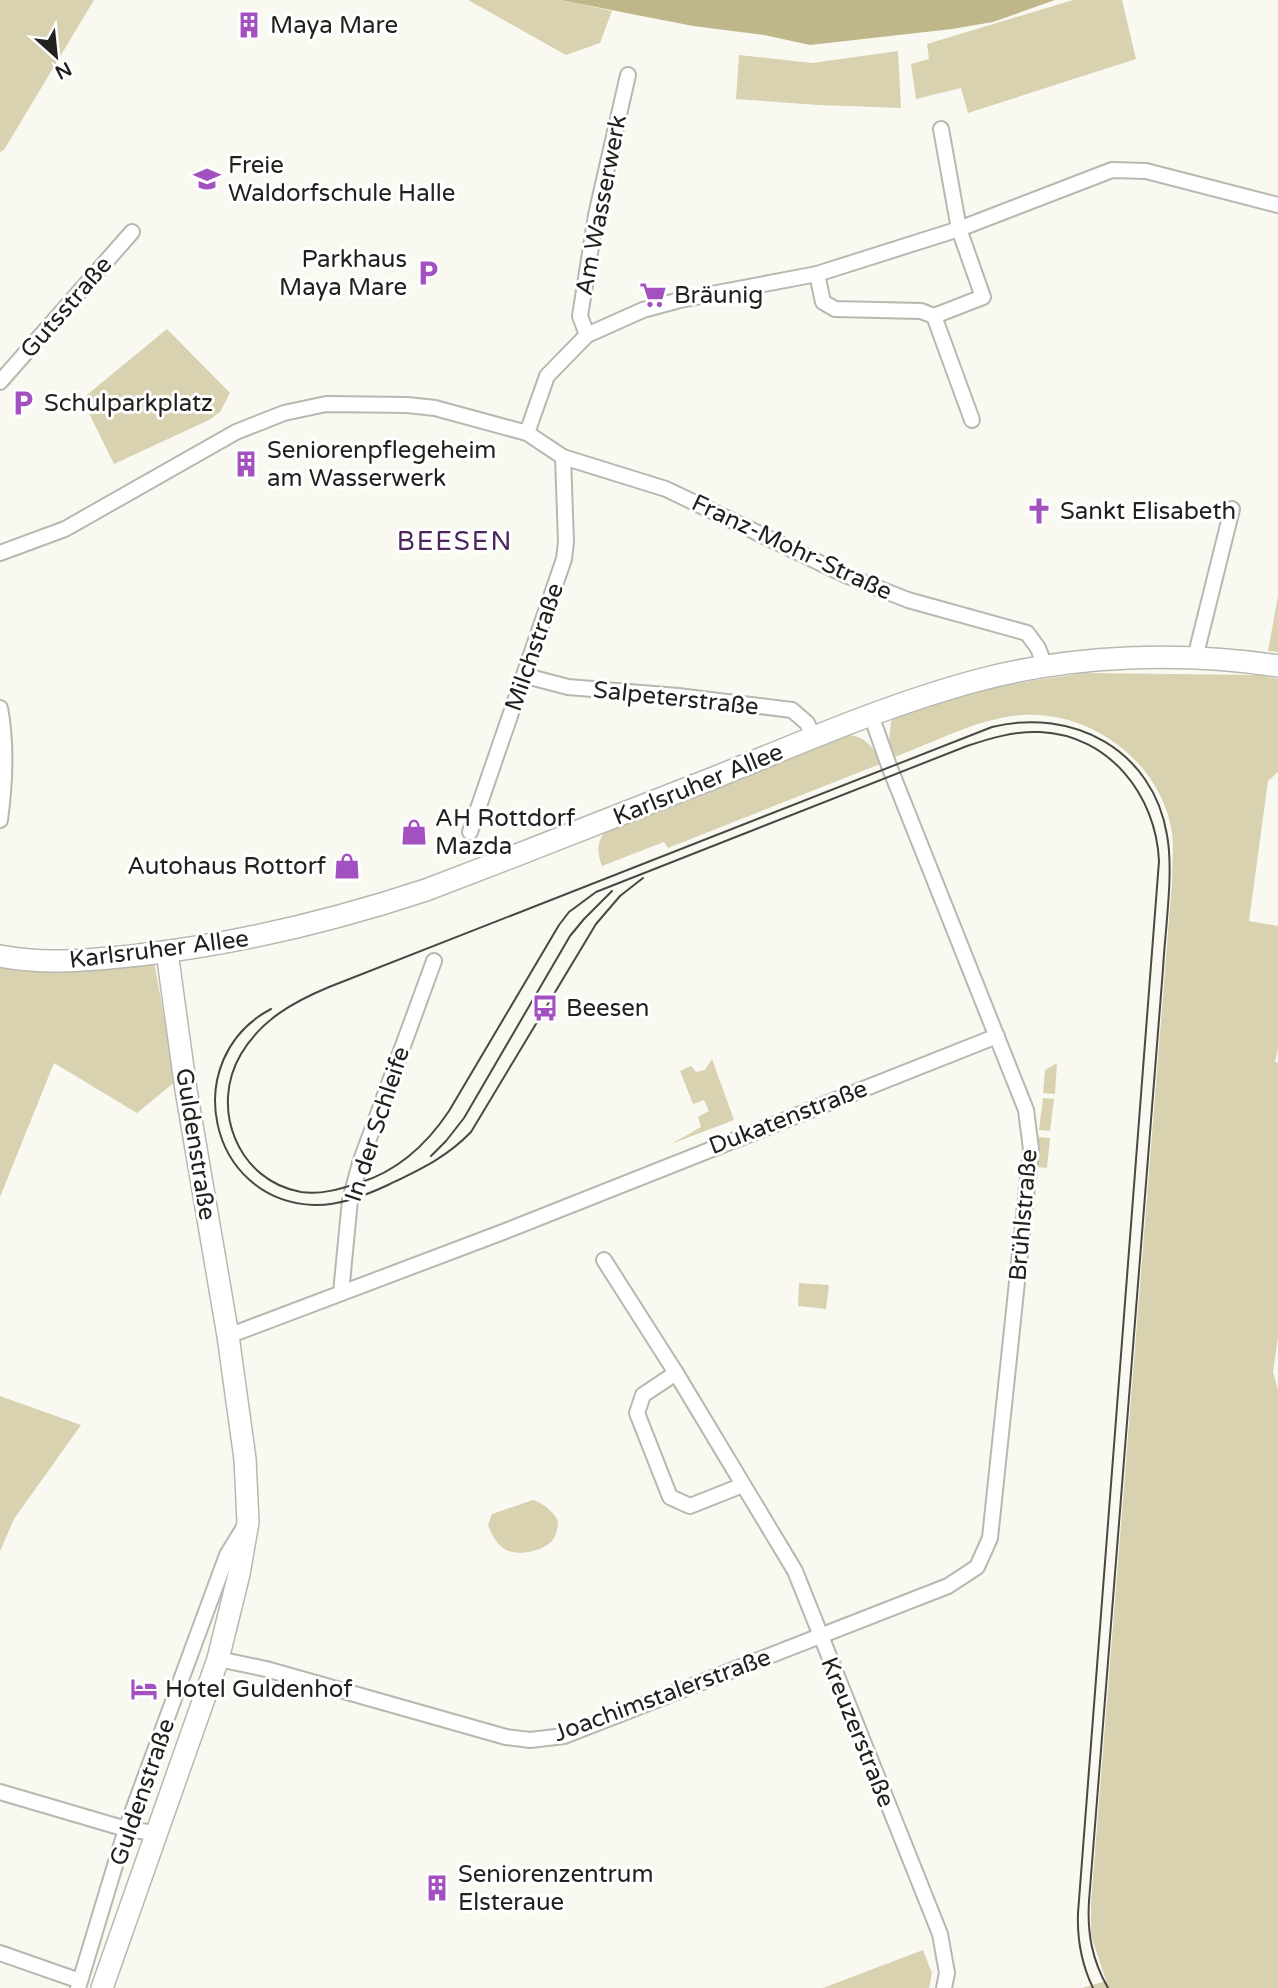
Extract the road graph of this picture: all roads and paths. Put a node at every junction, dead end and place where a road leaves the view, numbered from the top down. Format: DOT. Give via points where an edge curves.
graph roads {
  1 [pos="628,75"];
  2 [pos="940,129"];
  3 [pos="1278,205"];
  4 [pos="959,229"];
  5 [pos="132,232"];
  6 [pos="817,274"];
  7 [pos="934,316"];
  8 [pos="587,335"];
  9 [pos="0,382"];
  10 [pos="972,420"];
  11 [pos="527,433"];
  12 [pos="563,457"];
  13 [pos="1232,509"];
  14 [pos="0,553"];
  15 [pos="1195,658"];
  16 [pos="1045,666"];
  17 [pos="1278,666"];
  18 [pos="526,676"];
  19 [pos="0,708"];
  20 [pos="871,715"];
  21 [pos="814,738"];
  22 [pos="0,820"];
  23 [pos="470,832"];
  24 [pos="167,952"];
  25 [pos="0,956"];
  26 [pos="434,961"];
  27 [pos="997,1035"];
  28 [pos="604,1260"];
  29 [pos="341,1293"];
  30 [pos="228,1336"];
  31 [pos="676,1373"];
  32 [pos="743,1485"];
  33 [pos="248,1522"];
  34 [pos="819,1636"];
  35 [pos="218,1659"];
  36 [pos="0,1792"];
  37 [pos="126,1829"];
  38 [pos="155,1833"];
  39 [pos="0,1953"];
  40 [pos="79,1984"];
  41 [pos="103,1988"];
  42 [pos="944,1988"];
  1 -- 8 [label="street, Am Wasserwerk" via="596,215 580,317"];
  2 -- 4 [label="street"];
  3 -- 4 [label="street" via="1146,171 1112,170"];
  4 -- 6 [label="street"];
  4 -- 7 [label="street" via="984,297"];
  5 -- 9 [label="street, Gutsstraße"];
  6 -- 7 [label="street" via="824,302 835,309 921,310"];
  6 -- 8 [label="street" via="656,307"];
  7 -- 10 [label="street"];
  8 -- 11 [label="street" via="547,376"];
  11 -- 12 [label="street, Franz-Mohr-Straße"];
  11 -- 14 [label="street, Franz-Mohr-Straße" via="407,405 326,404 284,413 236,432 65,529"];
  12 -- 16 [label="street, Franz-Mohr-Straße" via="667,489 845,575 908,600 1027,633"];
  12 -- 18 [label="street, Milchstraße" via="564,559"];
  13 -- 15 [label="street"];
  15 -- 16 [label="street, Karlsruher Allee" via="1145,657"];
  15 -- 17 [label="street, Karlsruher Allee"];
  16 -- 20 [label="street, Karlsruher Allee" via="978,680"];
  18 -- 21 [label="street, Salpeterstraße" via="568,687 792,710 807,723"];
  18 -- 23 [label="street, Milchstraße"];
  19 -- 22 [label="street" via="5,770"];
  20 -- 21 [label="street, Karlsruher Allee"];
  20 -- 27 [label="street, Brühlstraße"];
  21 -- 24 [label="street, Karlsruher Allee" via="382,905 311,925"];
  24 -- 25 [label="street, Karlsruher Allee" via="71,961"];
  24 -- 30 [label="street, Guldenstraße"];
  26 -- 29 [label="street, In der Schleife" via="349,1200"];
  27 -- 29 [label="street, Dukatenstraße"];
  27 -- 34 [label="street, Brühlstraße" via="1026,1110 1031,1149 990,1538 977,1567 948,1586"];
  28 -- 31 [label="street, Kreuzerstraße"];
  29 -- 30 [label="street"];
  30 -- 33 [label="street, Guldenstraße" via="245,1460"];
  31 -- 32 [label="street, Kreuzerstraße"];
  31 -- 32 [label="street" via="643,1395 636,1413 670,1497 690,1506"];
  32 -- 34 [label="street, Kreuzerstraße" via="795,1571"];
  33 -- 35 [label="street, Guldenstraße"];
  33 -- 37 [label="street, Guldenstraße" via="227,1555"];
  34 -- 35 [label="street, Joachimstalerstraße" via="564,1736 530,1740"];
  34 -- 42 [label="street, Kreuzerstraße" via="940,1934 947,1973"];
  35 -- 38 [label="street, Guldenstraße"];
  36 -- 37 [label="street"];
  37 -- 38 [label="street"];
  37 -- 40 [label="street, Guldenstraße"];
  38 -- 41 [label="street, Guldenstraße"];
  39 -- 40 [label="street"];
}
